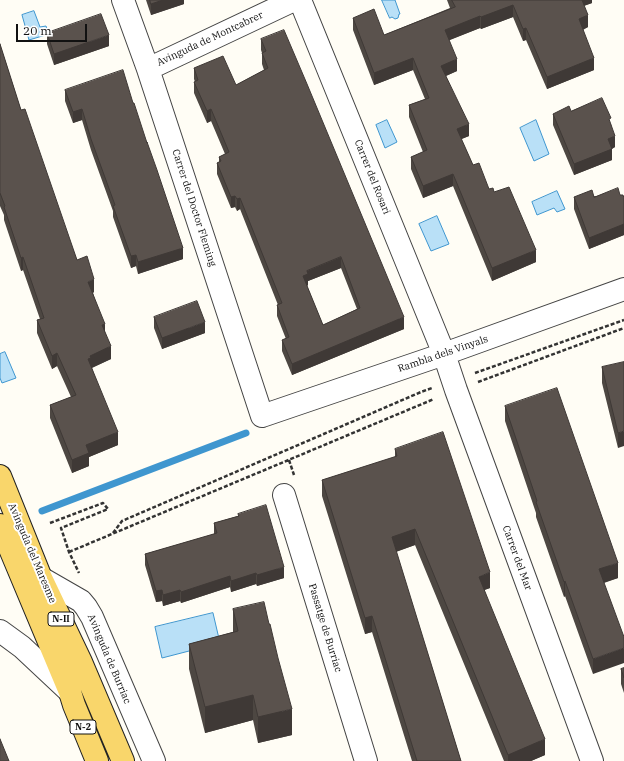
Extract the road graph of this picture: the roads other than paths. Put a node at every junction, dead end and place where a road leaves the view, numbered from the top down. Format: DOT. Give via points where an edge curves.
graph roads {
  1 [pos="123,0"];
  2 [pos="294,0"];
  3 [pos="300,0"];
  4 [pos="148,68"];
  5 [pos="624,290"];
  6 [pos="444,354"];
  7 [pos="262,416"];
  8 [pos="0,476"];
  9 [pos="290,488"];
  10 [pos="0,525"];
  11 [pos="41,578"];
  12 [pos="0,631"];
  13 [pos="70,692"];
  14 [pos="97,761"];
  15 [pos="123,761"];
  16 [pos="154,761"];
  17 [pos="366,761"];
  18 [pos="592,761"];
  1 -- 4 [label="street, Carrer del Doctor Fleming"];
  2 -- 4 [label="street, Avinguda de Montcabrer"];
  3 -- 6 [label="street, Carrer del Rosari"];
  4 -- 7 [label="street, Carrer del Doctor Fleming"];
  5 -- 6 [label="street, Rambla dels Vinyals"];
  6 -- 7 [label="street, Rambla dels Vinyals"];
  6 -- 18 [label="street, Carrer del Mar"];
  8 -- 11 [label="main road, Avinguda del Maresme / N-II"];
  9 -- 17 [label="street, Passatge de Burriac"];
  10 -- 13 [label="main road, Avinguda del Maresme / N-2"];
  11 -- 15 [label="main road, Avinguda del Maresme / N-II" via="81,662"];
  11 -- 16 [label="street, Avinguda de Burriac" via="86,606"];
  12 -- 13 [label="street" via="22,647"];
  13 -- 14 [label="main road, N-2"];
}
